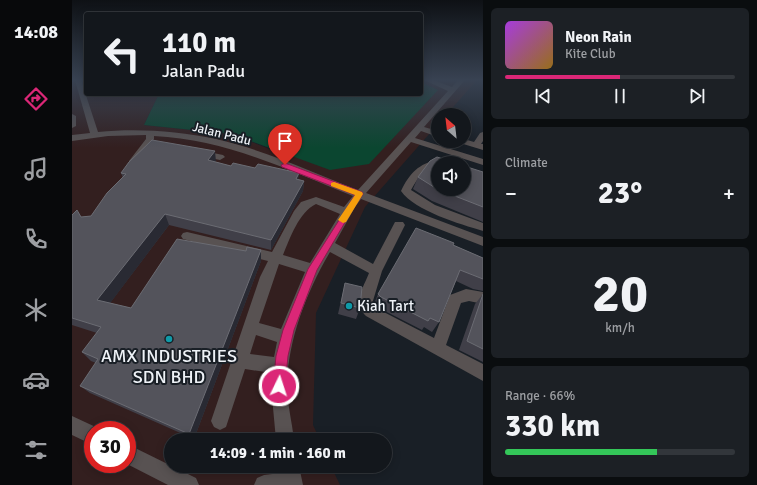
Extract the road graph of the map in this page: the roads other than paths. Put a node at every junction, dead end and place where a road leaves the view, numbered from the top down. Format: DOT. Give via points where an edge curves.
graph roads {
  1 [pos="85,103"];
  2 [pos="441,103"];
  3 [pos="72,116"];
  4 [pos="72,126"];
  5 [pos="419,128"];
  6 [pos="431,132"];
  7 [pos="150,133"];
  8 [pos="94,134"];
  9 [pos="483,135"];
  10 [pos="72,138"];
  11 [pos="409,139"];
  12 [pos="479,146"];
  13 [pos="191,152"];
  14 [pos="455,153"];
  15 [pos="453,156"];
  16 [pos="220,157"];
  17 [pos="483,162"];
  18 [pos="431,164"];
  19 [pos="127,172"];
  20 [pos="360,194"];
  21 [pos="347,212"];
  22 [pos="399,225"];
  23 [pos="483,227"];
  24 [pos="187,236"];
  25 [pos="483,242"];
  26 [pos="328,245"];
  27 [pos="275,258"];
  28 [pos="313,269"];
  29 [pos="376,271"];
  30 [pos="483,298"];
  31 [pos="251,328"];
  32 [pos="286,338"];
  33 [pos="438,347"];
  34 [pos="240,361"];
  35 [pos="280,366"];
  36 [pos="483,373"];
  37 [pos="220,421"];
  38 [pos="72,425"];
  39 [pos="84,431"];
  40 [pos="284,433"];
  41 [pos="136,458"];
  42 [pos="292,477"];
  43 [pos="189,485"];
  44 [pos="264,485"];
  1 -- 8 [label="street"];
  2 -- 5 [label="street"];
  3 -- 4 [label="street"];
  5 -- 6 [label="street"];
  5 -- 11 [label="street"];
  7 -- 8 [label="street, Jalan Padu"];
  7 -- 19 [label="street" via="150,145"];
  7 -- 20 [label="street, Jalan Padu" via="217,142"];
  8 -- 10 [label="street, Jalan Padu"];
  9 -- 12 [label="street"];
  11 -- 14 [label="street"];
  11 -- 20 [label="street"];
  13 -- 16 [label="street"];
  14 -- 15 [label="street"];
  14 -- 17 [label="street"];
  18 -- 23 [label="street" via="421,168 406,191 410,196 423,204"];
  20 -- 21 [label="street"];
  20 -- 25 [label="street, Jalan Padu"];
  21 -- 26 [label="street"];
  21 -- 27 [label="street" via="316,200 310,202 298,214"];
  22 -- 29 [label="street"];
  24 -- 27 [label="street"];
  26 -- 28 [label="street"];
  26 -- 29 [label="street"];
  27 -- 28 [label="street"];
  27 -- 31 [label="street" via="266,277"];
  28 -- 32 [label="street"];
  29 -- 33 [label="street" via="365,302 366,307"];
  30 -- 33 [label="street" via="462,295 455,299"];
  31 -- 32 [label="street"];
  31 -- 34 [label="street"];
  32 -- 35 [label="street"];
  33 -- 36 [label="street"];
  34 -- 35 [label="street"];
  34 -- 37 [label="street"];
  35 -- 40 [label="street" via="279,386"];
  38 -- 39 [label="street"];
  41 -- 43 [label="street"];
  42 -- 44 [label="street"];
}
